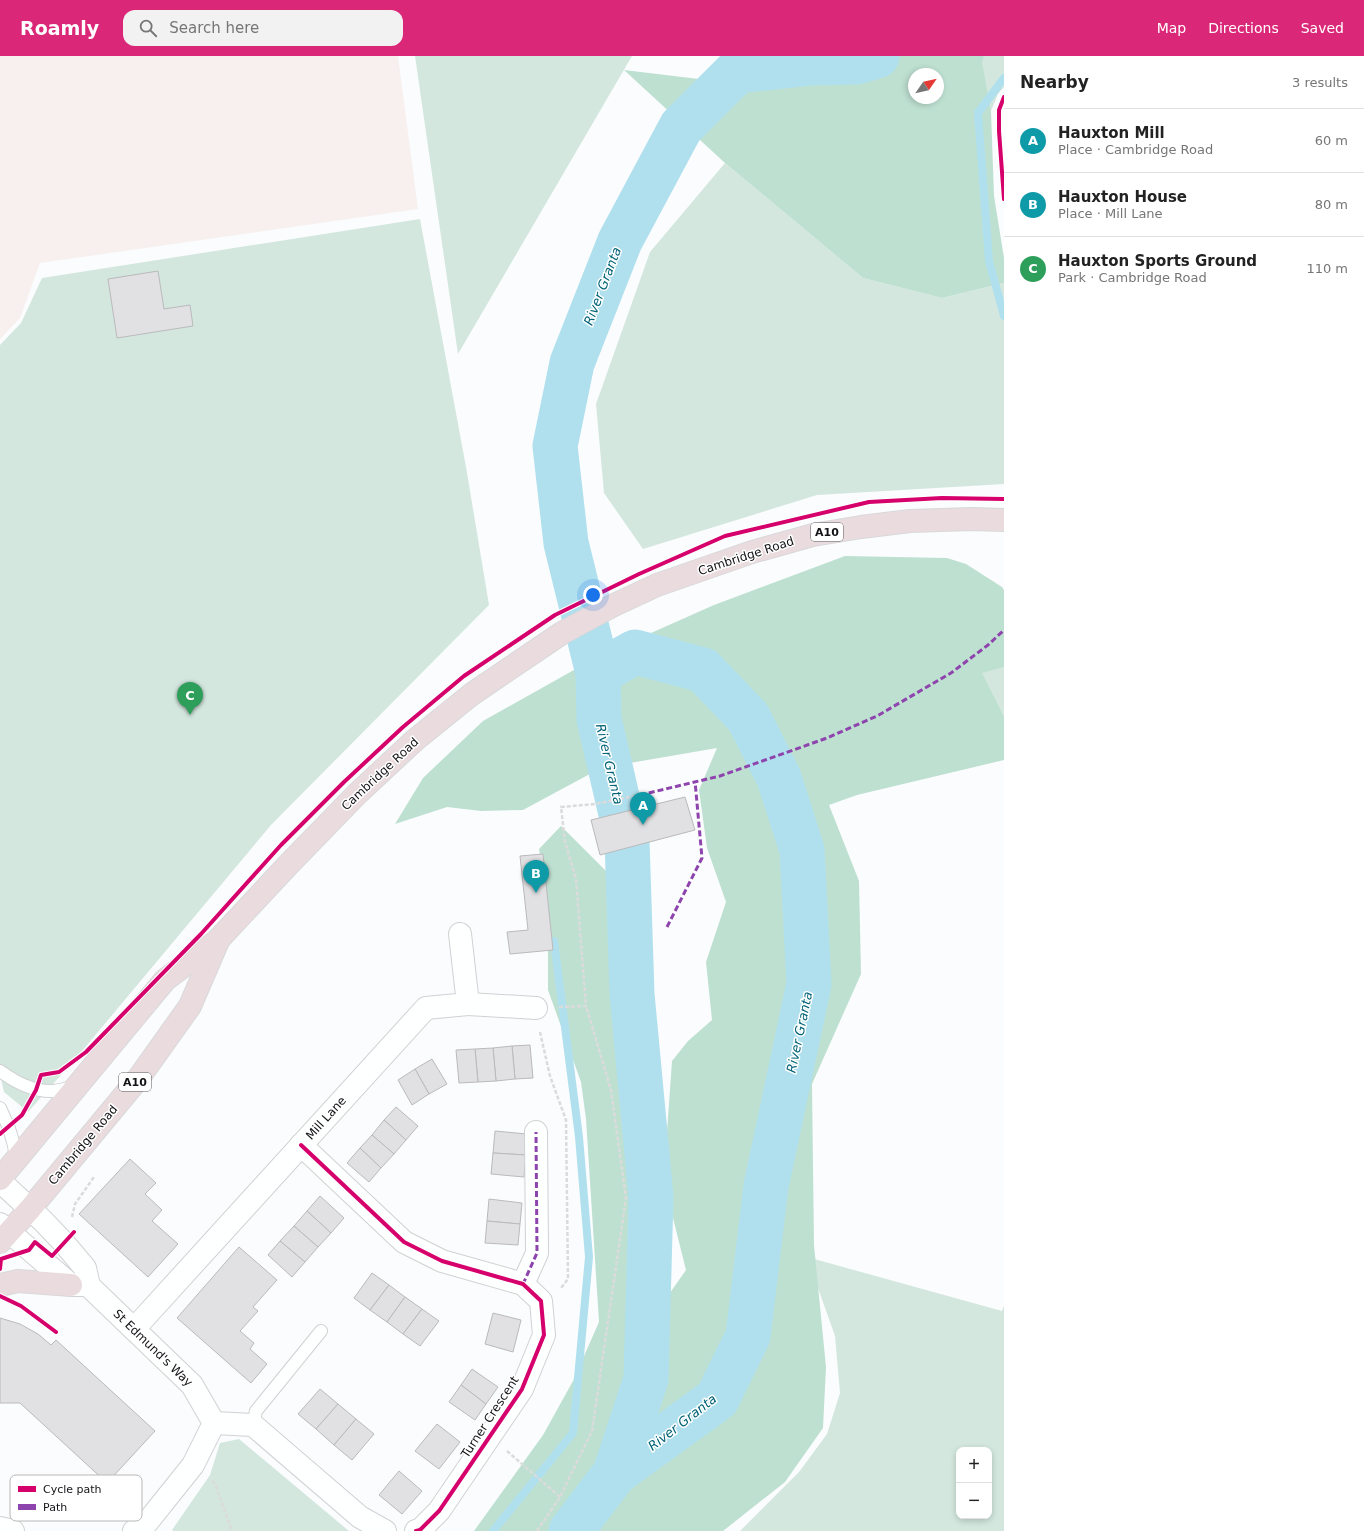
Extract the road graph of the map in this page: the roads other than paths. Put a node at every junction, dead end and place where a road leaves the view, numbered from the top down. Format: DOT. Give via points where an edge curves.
graph roads {
  1 [pos="1004,520"];
  2 [pos="460,934"];
  3 [pos="218,940"];
  4 [pos="468,1004"];
  5 [pos="536,1008"];
  6 [pos="0,1071"];
  7 [pos="78,1086"];
  8 [pos="0,1108"];
  9 [pos="536,1132"];
  10 [pos="301,1145"];
  11 [pos="16,1158"];
  12 [pos="0,1180"];
  13 [pos="30,1208"];
  14 [pos="3,1233"];
  15 [pos="523,1284"];
  16 [pos="0,1285"];
  17 [pos="80,1285"];
  18 [pos="134,1330"];
  19 [pos="321,1332"];
  20 [pos="214,1423"];
  21 [pos="253,1426"];
  22 [pos="0,1528"];
  23 [pos="143,1529"];
  24 [pos="13,1531"];
  25 [pos="384,1531"];
  26 [pos="416,1531"];
  1 -- 3 [label="highway, Cambridge Road / A10" via="910,521 814,535 752,552 657,585 612,606 562,633 472,694 415,740 357,794"];
  2 -- 4 [label="street"];
  3 -- 7 [label="highway, Cambridge Road / A10" via="166,980"];
  3 -- 13 [label="highway, Cambridge Road / A10" via="190,1006 138,1079"];
  4 -- 5 [label="street, Mill Lane"];
  4 -- 10 [label="street, Mill Lane" via="426,1008"];
  6 -- 7 [label="lane" via="36,1090 53,1091"];
  7 -- 11 [label="highway, Cambridge Road / A10"];
  8 -- 11 [label="lane" via="15,1143"];
  9 -- 15 [label="street" via="537,1253"];
  10 -- 15 [label="street, Turner Crescent" via="404,1242 442,1261"];
  10 -- 18 [label="street, Mill Lane"];
  11 -- 12 [label="highway, Cambridge Road / A10"];
  12 -- 13 [label="street"];
  13 -- 14 [label="highway, Cambridge Road / A10"];
  13 -- 17 [label="street" via="85,1268"];
  14 -- 17 [label="street, St Edmund's Way"];
  15 -- 26 [label="street, Turner Crescent" via="541,1301 544,1335 522,1389 440,1511"];
  16 -- 17 [label="highway" via="18,1281"];
  17 -- 18 [label="street, St Edmund's Way"];
  18 -- 20 [label="street, St Edmund's Way" via="192,1385"];
  19 -- 21 [label="lane" via="256,1411"];
  20 -- 21 [label="street"];
  20 -- 23 [label="street" via="193,1465"];
  21 -- 25 [label="street" via="360,1517"];
  22 -- 24 [label="street"];
}
